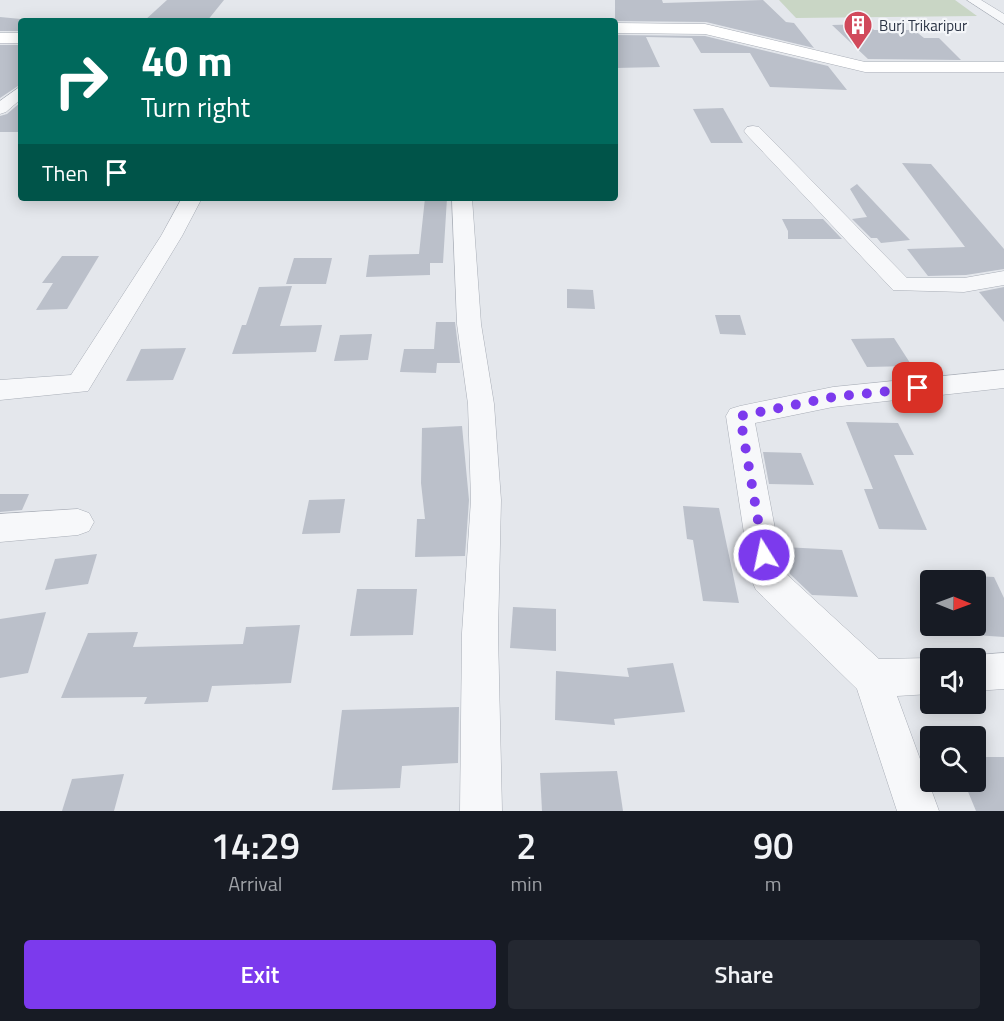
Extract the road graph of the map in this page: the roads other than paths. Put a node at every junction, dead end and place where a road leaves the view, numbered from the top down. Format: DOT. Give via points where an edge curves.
graph roads {
  1 [pos="973,0"];
  2 [pos="623,9"];
  3 [pos="1004,20"];
  4 [pos="622,28"];
  5 [pos="0,38"];
  6 [pos="18,38"];
  7 [pos="1004,67"];
  8 [pos="18,94"];
  9 [pos="0,109"];
  10 [pos="753,131"];
  11 [pos="191,201"];
  12 [pos="462,201"];
  13 [pos="1004,278"];
  14 [pos="1004,379"];
  15 [pos="0,390"];
  16 [pos="78,522"];
  17 [pos="0,528"];
  18 [pos="1004,671"];
  19 [pos="986,672"];
  20 [pos="920,676"];
  21 [pos="872,678"];
  22 [pos="481,811"];
  23 [pos="918,811"];
  1 -- 3 [label="street"];
  2 -- 4 [label="main road"];
  4 -- 7 [label="main road" via="705,29 865,67"];
  5 -- 6 [label="main road"];
  8 -- 9 [label="street"];
  10 -- 13 [label="street" via="901,285 964,285"];
  11 -- 15 [label="street" via="95,364 79,384"];
  12 -- 22 [label="street" via="486,500 480,633"];
  14 -- 21 [label="street" via="833,397 740,416 768,579"];
  16 -- 17 [label="street"];
  18 -- 19 [label="street"];
  20 -- 21 [label="street"];
  21 -- 23 [label="street"];
}
